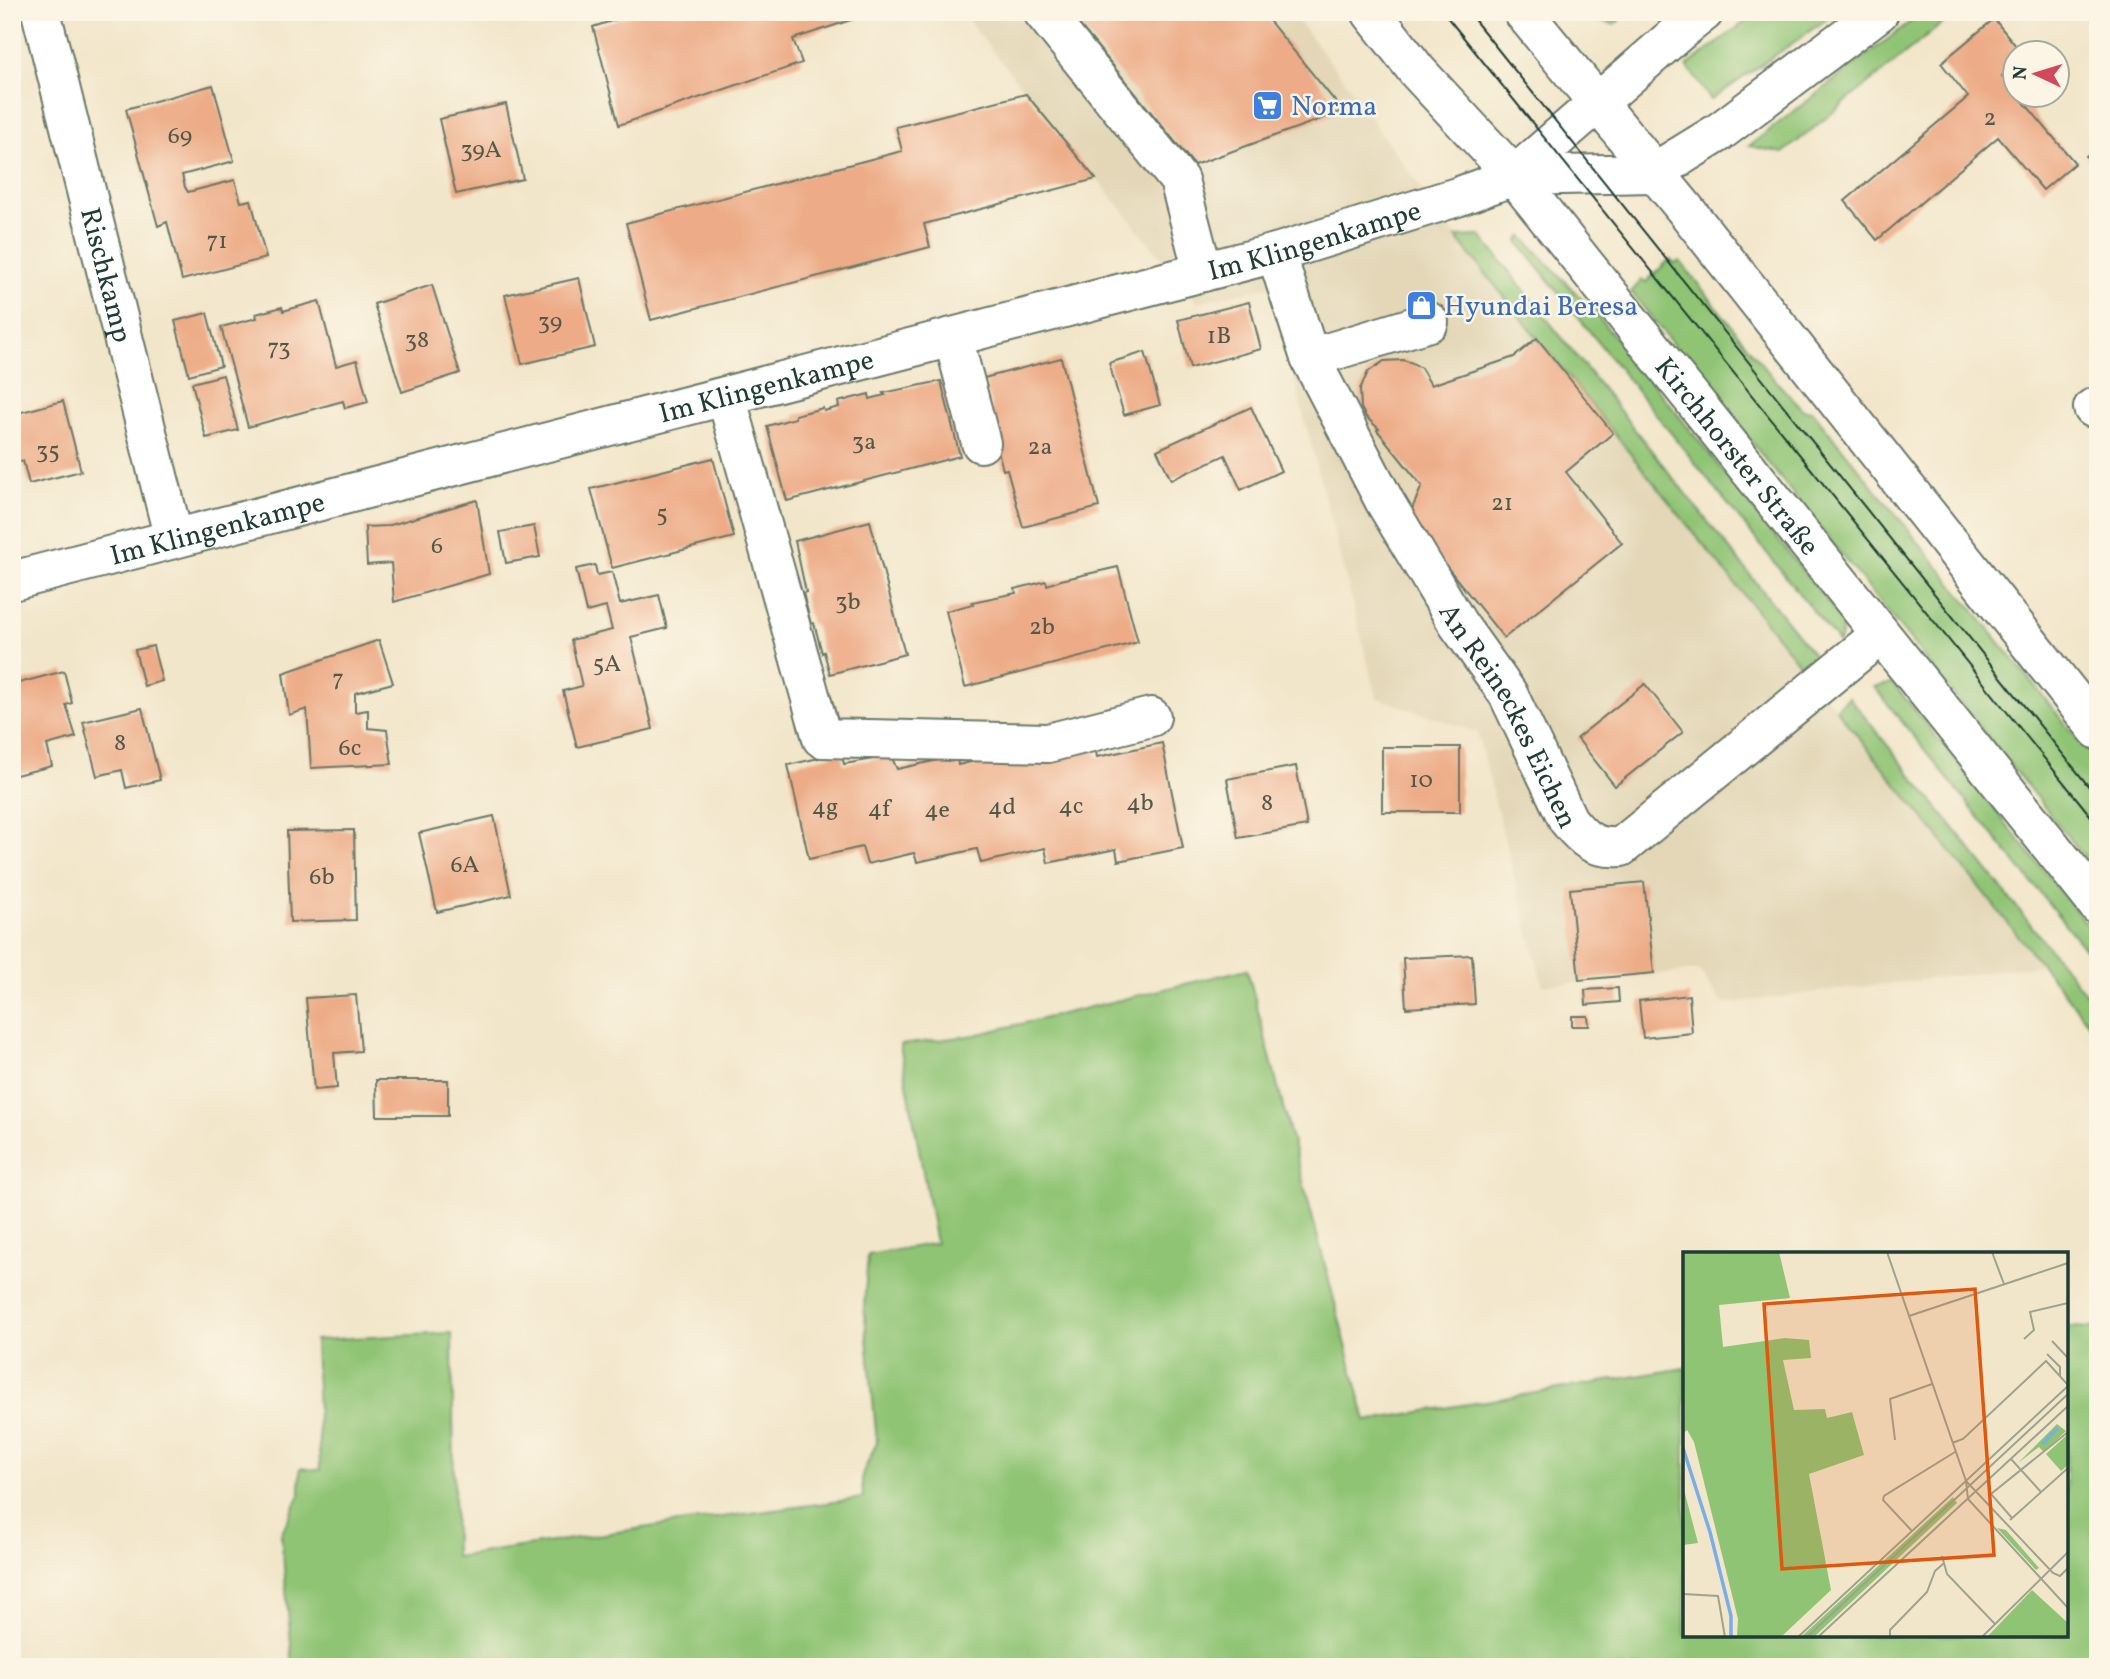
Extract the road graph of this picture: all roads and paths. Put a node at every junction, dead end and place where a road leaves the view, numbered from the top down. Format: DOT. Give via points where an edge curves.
graph roads {
  1 [pos="41,12"];
  2 [pos="1043,12"];
  3 [pos="1371,12"];
  4 [pos="1523,12"];
  5 [pos="1704,12"];
  6 [pos="1879,12"];
  7 [pos="1598,102"];
  8 [pos="1653,173"];
  9 [pos="1514,176"];
  10 [pos="1276,253"];
  11 [pos="1203,272"];
  12 [pos="1429,321"];
  13 [pos="953,337"];
  14 [pos="1310,358"];
  15 [pos="726,396"];
  16 [pos="981,443"];
  17 [pos="174,539"];
  18 [pos="12,581"];
  19 [pos="1880,635"];
  20 [pos="1152,717"];
  21 [pos="2098,730"];
  22 [pos="2098,905"];
  1 -- 17 [label="street, Rischkamp"];
  2 -- 11 [label="street" via="1180,180"];
  3 -- 9 [label="street, Kirchhorster Straße" via="1417,71"];
  4 -- 7 [label="street"];
  5 -- 7 [label="street"];
  6 -- 8 [label="street" via="1718,133"];
  7 -- 8 [label="street"];
  7 -- 9 [label="street"];
  8 -- 9 [label="street"];
  8 -- 21 [label="street"];
  9 -- 10 [label="street, Im Klingenkampe"];
  9 -- 19 [label="street, Kirchhorster Straße"];
  10 -- 11 [label="street, Im Klingenkampe"];
  10 -- 14 [label="street, An Reineckes Eichen"];
  11 -- 13 [label="street, Im Klingenkampe"];
  12 -- 14 [label="street"];
  13 -- 15 [label="street, Im Klingenkampe"];
  13 -- 16 [label="street"];
  14 -- 19 [label="street, An Reineckes Eichen" via="1385,502 1458,624 1508,694 1568,820 1582,838 1605,848 1621,847"];
  15 -- 17 [label="street, Im Klingenkampe"];
  15 -- 20 [label="street" via="822,738 1048,743"];
  17 -- 18 [label="street, Im Klingenkampe"];
  19 -- 22 [label="street, Kirchhorster Straße"];
}
